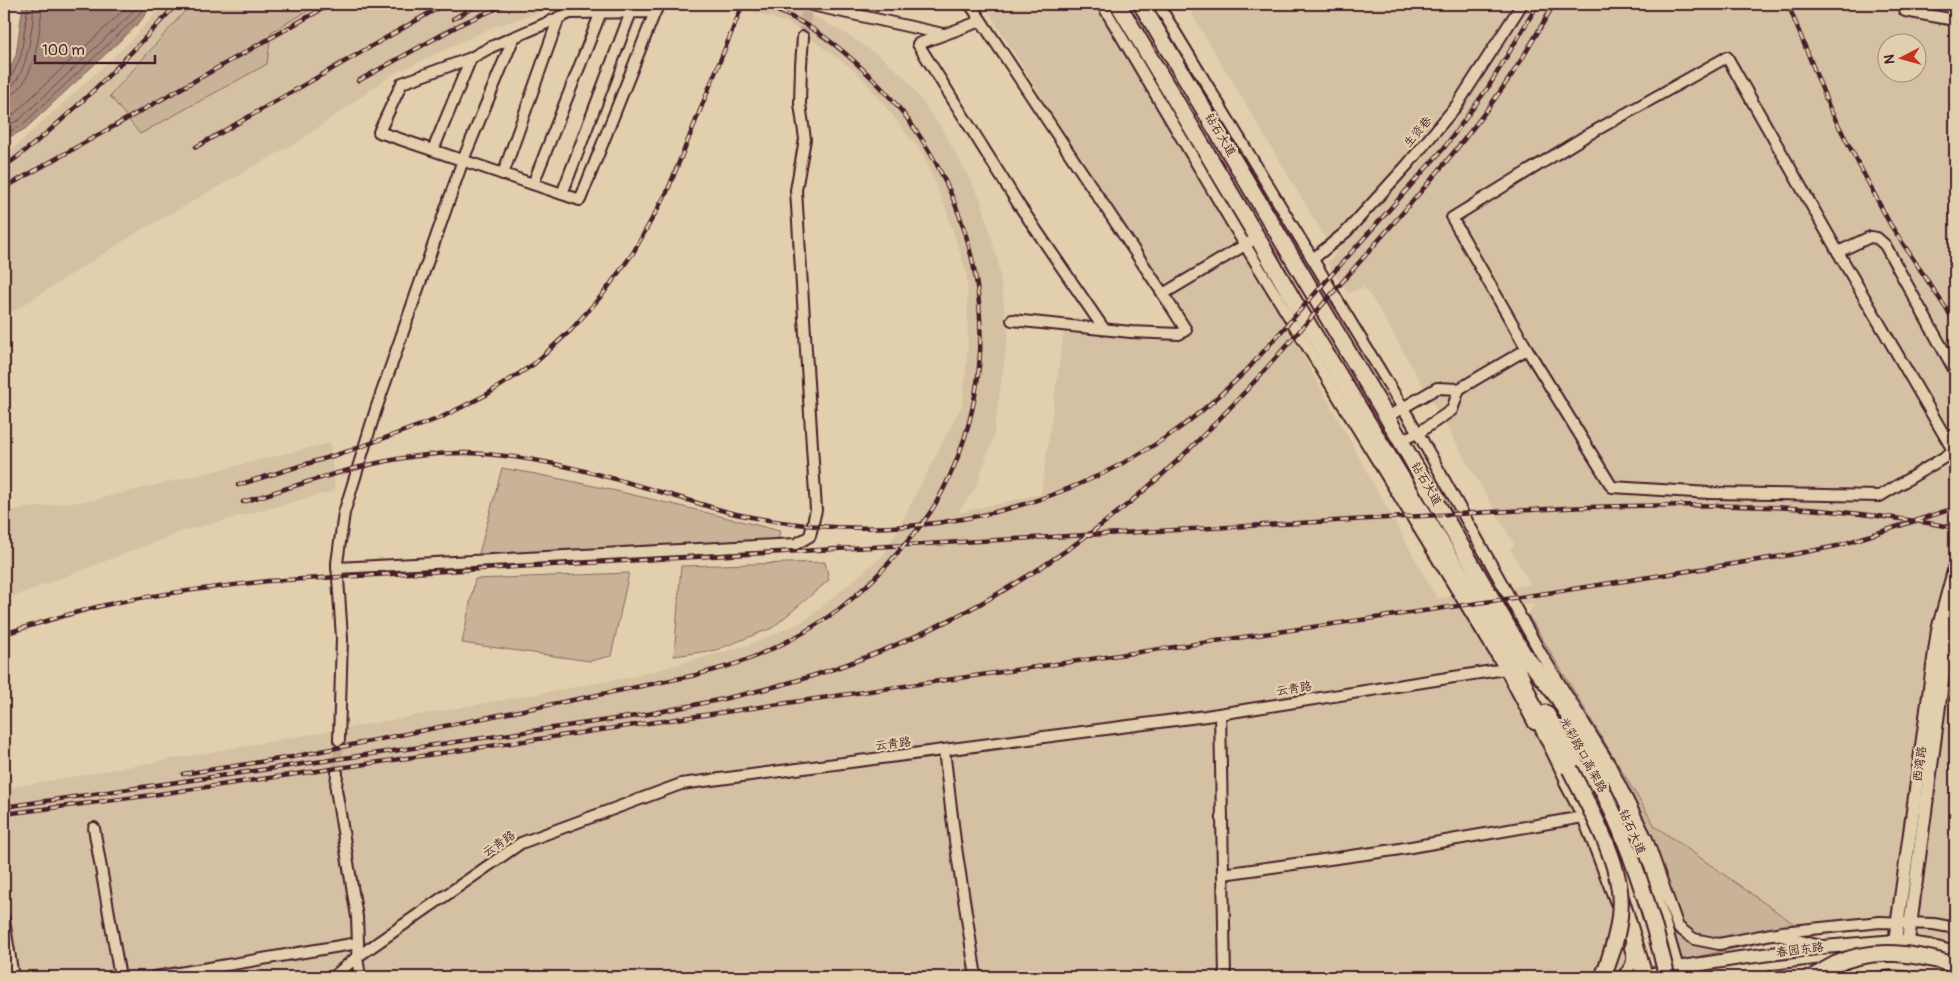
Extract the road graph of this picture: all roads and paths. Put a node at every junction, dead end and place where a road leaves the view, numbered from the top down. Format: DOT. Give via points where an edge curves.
graph roads {
  1 [pos="970,4"];
  2 [pos="1102,4"];
  3 [pos="1118,4"];
  4 [pos="1141,4"];
  5 [pos="1158,4"];
  6 [pos="1522,4"];
  7 [pos="1906,4"];
  8 [pos="807,5"];
  9 [pos="657,8"];
  10 [pos="601,12"];
  11 [pos="631,12"];
  12 [pos="559,17"];
  13 [pos="1955,20"];
  14 [pos="981,21"];
  15 [pos="1124,27"];
  16 [pos="944,34"];
  17 [pos="514,37"];
  18 [pos="804,37"];
  19 [pos="470,58"];
  20 [pos="433,150"];
  21 [pos="463,160"];
  22 [pos="503,174"];
  23 [pos="533,184"];
  24 [pos="562,194"];
  25 [pos="1251,241"];
  26 [pos="1838,252"];
  27 [pos="1313,260"];
  28 [pos="1163,294"];
  29 [pos="1012,320"];
  30 [pos="1104,329"];
  31 [pos="1527,349"];
  32 [pos="1955,371"];
  33 [pos="1459,389"];
  34 [pos="1403,407"];
  35 [pos="1387,417"];
  36 [pos="1418,433"];
  37 [pos="1401,440"];
  38 [pos="1955,451"];
  39 [pos="1955,567"];
  40 [pos="337,568"];
  41 [pos="1508,593"];
  42 [pos="1955,610"];
  43 [pos="1515,662"];
  44 [pos="1540,704"];
  45 [pos="1220,714"];
  46 [pos="339,740"];
  47 [pos="944,750"];
  48 [pos="337,773"];
  49 [pos="1596,787"];
  50 [pos="1583,817"];
  51 [pos="94,828"];
  52 [pos="1595,831"];
  53 [pos="1640,847"];
  54 [pos="1223,874"];
  55 [pos="1662,882"];
  56 [pos="1612,890"];
  57 [pos="4,920"];
  58 [pos="1904,922"];
  59 [pos="1955,928"];
  60 [pos="1771,934"];
  61 [pos="1901,942"];
  62 [pos="358,943"];
  63 [pos="1824,947"];
  64 [pos="1955,953"];
  65 [pos="357,957"];
  66 [pos="1955,965"];
  67 [pos="1901,970"];
  68 [pos="1674,974"];
  69 [pos="1955,975"];
  70 [pos="13,977"];
  71 [pos="120,977"];
  72 [pos="155,977"];
  73 [pos="333,977"];
  74 [pos="360,977"];
  75 [pos="976,977"];
  76 [pos="1225,977"];
  77 [pos="1603,977"];
  78 [pos="1621,977"];
  79 [pos="1647,977"];
  80 [pos="1773,977"];
  81 [pos="1812,977"];
  82 [pos="1882,977"];
  83 [pos="1921,977"];
  1 -- 14 [label="street"];
  2 -- 15 [label="street"];
  3 -- 15 [label="highway, 钻石大道"];
  4 -- 35 [label="highway, 钻石大道"];
  5 -- 27 [label="street"];
  6 -- 27 [label="street, 生资巷" via="1457,104 1408,164 1347,230"];
  7 -- 13 [label="street" via="1906,11"];
  8 -- 16 [label="street"];
  9 -- 11 [label="street"];
  9 -- 24 [label="street" via="580,200"];
  10 -- 11 [label="street"];
  10 -- 12 [label="street" via="570,12"];
  10 -- 23 [label="street"];
  11 -- 24 [label="street"];
  12 -- 17 [label="street"];
  12 -- 22 [label="street"];
  14 -- 16 [label="street"];
  14 -- 28 [label="street"];
  15 -- 25 [label="highway, 钻石大道"];
  16 -- 30 [label="street" via="918,44 1019,206"];
  17 -- 19 [label="street"];
  17 -- 21 [label="street"];
  18 -- 40 [label="street" via="800,104 805,139 796,190 816,510 810,536 796,544"];
  19 -- 20 [label="street"];
  19 -- 20 [label="street" via="402,83 380,132"];
  20 -- 21 [label="street"];
  21 -- 22 [label="street"];
  21 -- 40 [label="street" via="376,409 344,513"];
  22 -- 23 [label="street"];
  23 -- 24 [label="street"];
  25 -- 28 [label="street"];
  25 -- 43 [label="highway, 钻石大道" via="1295,303"];
  25 -- 43 [label="street" via="1478,625"];
  26 -- 31 [label="street" via="1727,56 1584,137 1452,218"];
  26 -- 32 [label="street" via="1870,238 1877,238 1885,245"];
  26 -- 38 [label="street"];
  27 -- 34 [label="street"];
  28 -- 30 [label="street" via="1186,330 1179,334"];
  29 -- 30 [label="street"];
  31 -- 33 [label="street"];
  31 -- 38 [label="street" via="1612,487 1880,496"];
  33 -- 34 [label="street" via="1437,388"];
  33 -- 36 [label="street" via="1452,410"];
  34 -- 35 [label="street"];
  34 -- 36 [label="street"];
  35 -- 37 [label="highway, 钻石大道"];
  36 -- 37 [label="street"];
  36 -- 41 [label="street"];
  37 -- 43 [label="highway, 钻石大道"];
  39 -- 58 [label="main road, 西湾路" via="1938,630"];
  40 -- 46 [label="street" via="342,638"];
  41 -- 43 [label="street"];
  41 -- 55 [label="street" via="1540,652 1610,765 1647,840"];
  42 -- 58 [label="main road, 西湾路" via="1948,636"];
  43 -- 44 [label="highway, 光彩路口高架路"];
  43 -- 45 [label="street, 云青路"];
  43 -- 49 [label="highway, 光彩路口高架路"];
  43 -- 50 [label="street"];
  43 -- 52 [label="highway, 钻石大道" via="1541,724"];
  43 -- 53 [label="highway, 钻石大道" via="1559,699"];
  44 -- 49 [label="highway, 光彩路口高架路"];
  44 -- 77 [label="highway, bridge" via="1602,833 1620,891 1617,929"];
  45 -- 47 [label="street, 云青路"];
  45 -- 54 [label="street"];
  47 -- 65 [label="street, 云青路" via="681,784 521,843"];
  47 -- 75 [label="street" via="954,841"];
  48 -- 62 [label="street" via="336,789 357,917"];
  49 -- 68 [label="highway, 光彩路口高架路, bridge" via="1622,829"];
  49 -- 79 [label="highway, 光彩路口高架路" via="1635,891"];
  50 -- 54 [label="street" via="1394,850"];
  50 -- 56 [label="street"];
  51 -- 71 [label="street"];
  52 -- 56 [label="street"];
  52 -- 79 [label="highway, 钻石大道" via="1609,862"];
  53 -- 55 [label="street"];
  53 -- 68 [label="highway, 钻石大道"];
  54 -- 76 [label="street"];
  55 -- 60 [label="street" via="1678,927 1694,940 1719,944"];
  56 -- 78 [label="street" via="1633,955 1631,966"];
  57 -- 70 [label="street"];
  58 -- 59 [label="street"];
  58 -- 60 [label="street"];
  58 -- 61 [label="main road, 西湾路"];
  60 -- 63 [label="street"];
  61 -- 63 [label="main road, 春园东路"];
  61 -- 64 [label="main road, 春园东路"];
  61 -- 67 [label="main road, 西湾路"];
  62 -- 65 [label="street"];
  62 -- 72 [label="street"];
  63 -- 68 [label="main road, 春园东路"];
  65 -- 73 [label="street, 云青路"];
  65 -- 74 [label="street"];
  66 -- 81 [label="highway, bridge" via="1912,954 1887,953 1849,959"];
  67 -- 69 [label="main road, 春园东路" via="1923,966"];
  67 -- 80 [label="main road, 春园东路"];
  67 -- 82 [label="street"];
  67 -- 83 [label="street"];
  68 -- 79 [label="main road, 春园东路"];
}
